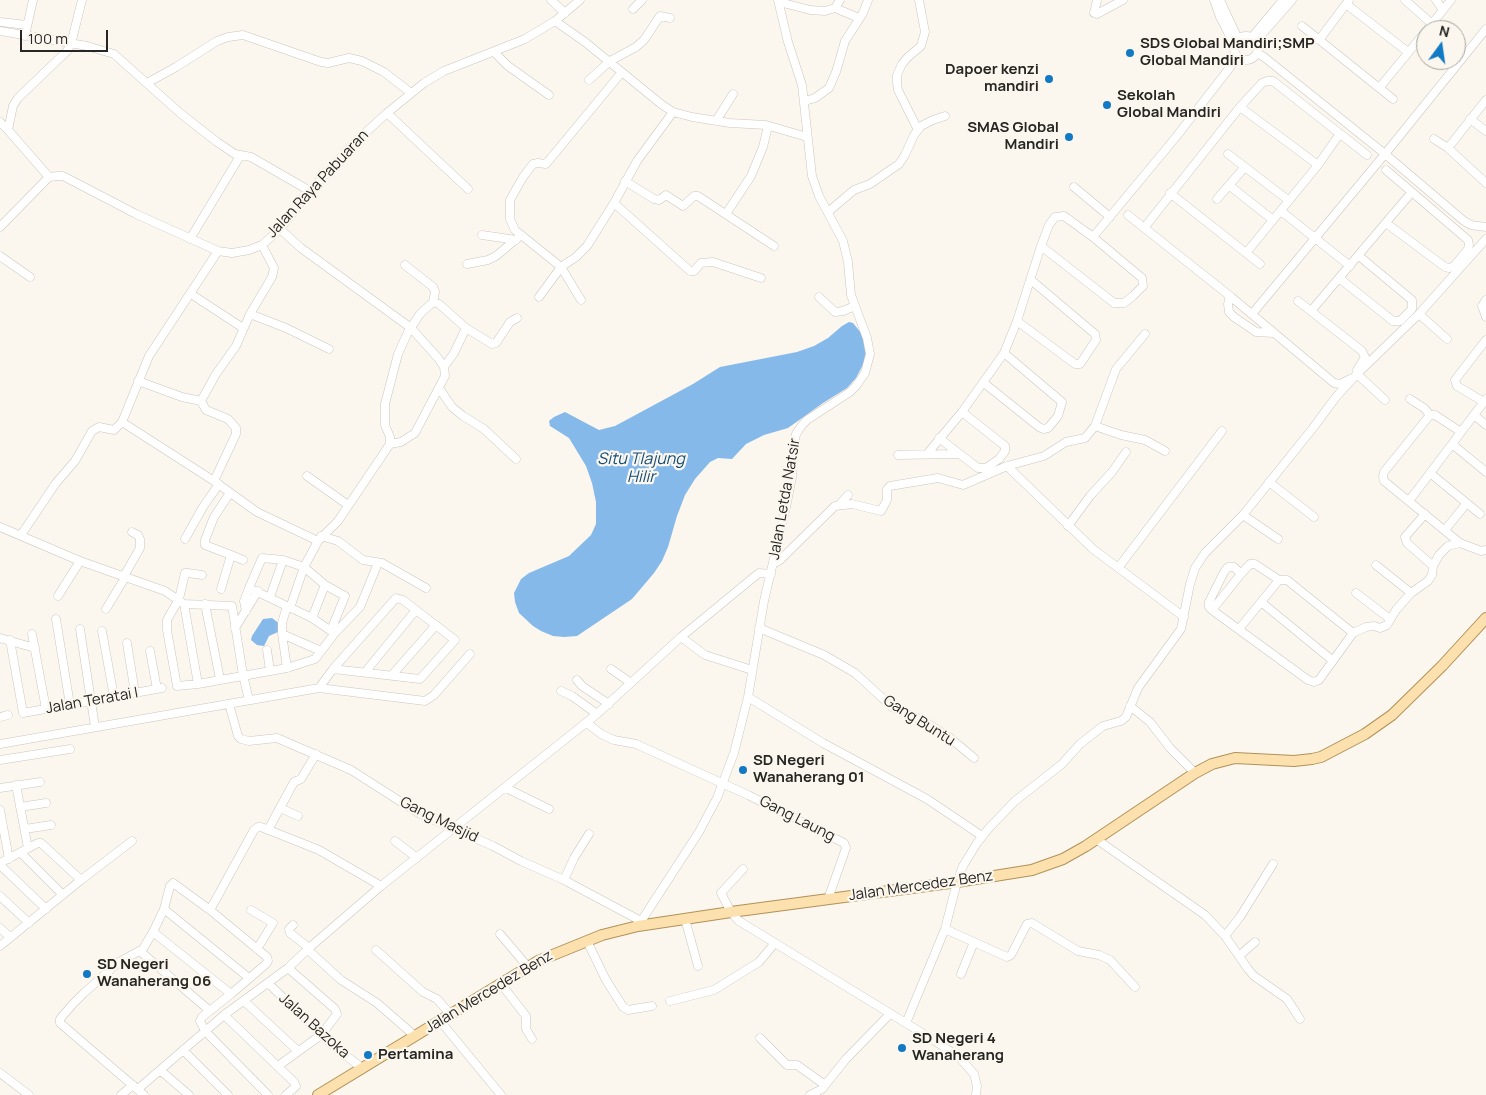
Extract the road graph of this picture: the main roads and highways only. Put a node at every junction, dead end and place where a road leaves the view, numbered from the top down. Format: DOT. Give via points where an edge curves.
graph roads {
  1 [pos="1486,618"];
  2 [pos="318,1095"];
  1 -- 2 [label="main road, Jalan Mercedez Benz" via="1400,709 1365,734 1328,754 1294,761 1235,758 1215,763 1063,859 1042,867 957,882 640,924 613,932 538,961"];
}
